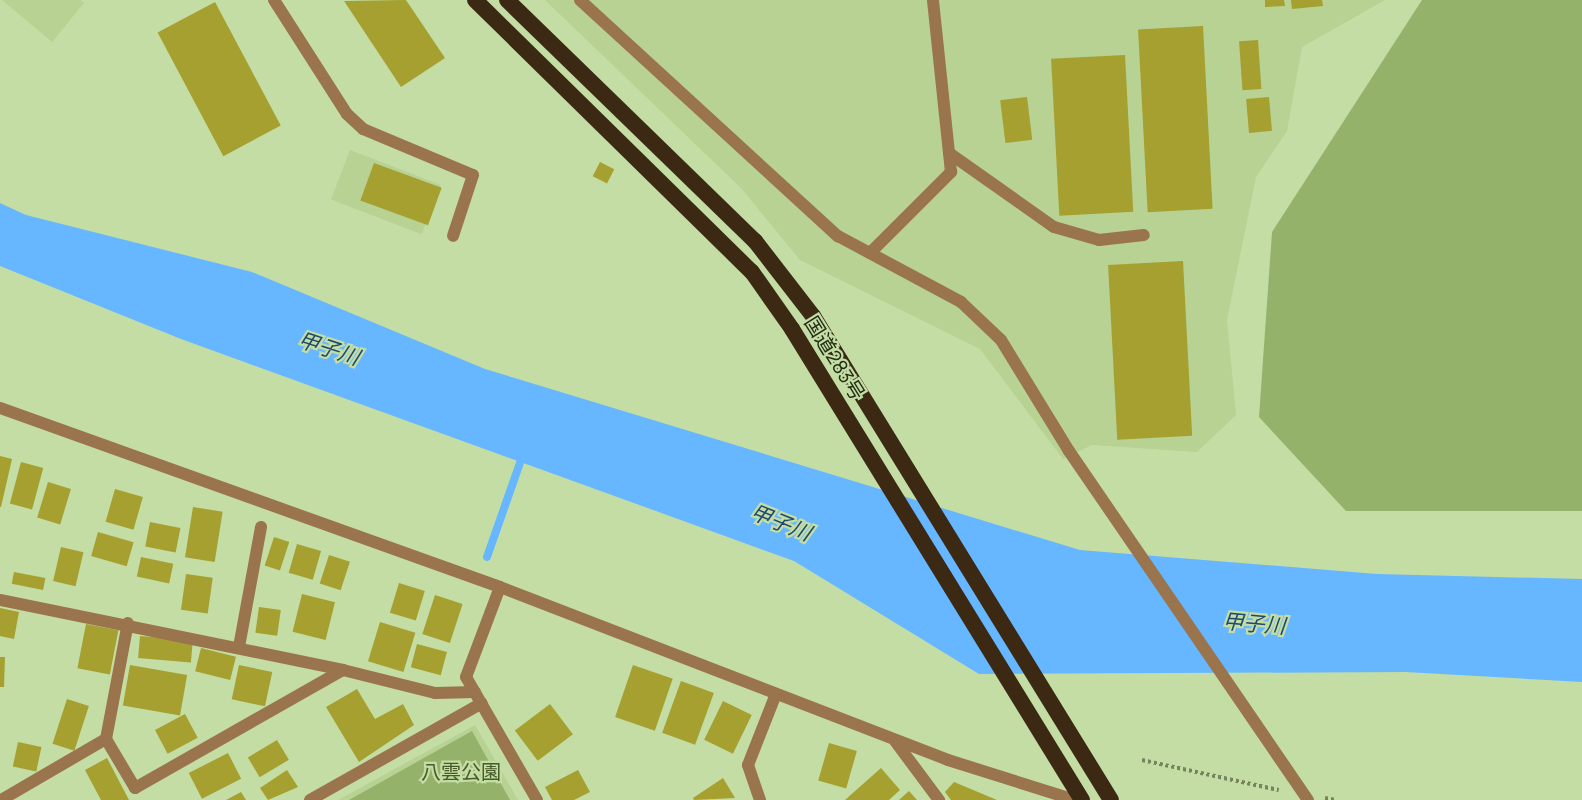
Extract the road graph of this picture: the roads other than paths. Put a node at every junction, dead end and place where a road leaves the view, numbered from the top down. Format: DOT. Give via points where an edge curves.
graph roads {
  1 [pos="274,0"];
  2 [pos="475,0"];
  3 [pos="507,0"];
  4 [pos="580,0"];
  5 [pos="933,0"];
  6 [pos="949,153"];
  7 [pos="1144,235"];
  8 [pos="453,236"];
  9 [pos="870,253"];
  10 [pos="0,408"];
  11 [pos="261,526"];
  12 [pos="500,587"];
  13 [pos="0,600"];
  14 [pos="128,623"];
  15 [pos="239,647"];
  16 [pos="343,670"];
  17 [pos="776,694"];
  18 [pos="478,698"];
  19 [pos="106,739"];
  20 [pos="894,739"];
  21 [pos="1108,793"];
  22 [pos="1312,798"];
  23 [pos="1,800"];
  24 [pos="310,800"];
  25 [pos="537,800"];
  26 [pos="760,800"];
  27 [pos="939,800"];
  28 [pos="1075,800"];
  29 [pos="1082,800"];
  1 -- 8 [label="street" via="346,114 363,129 472,176"];
  2 -- 29 [label="highway, 国道283号" via="752,272 837,402"];
  3 -- 21 [label="highway, 国道283号" via="755,241 813,316"];
  4 -- 9 [label="street" via="838,236"];
  5 -- 6 [label="street"];
  6 -- 7 [label="street" via="1054,227 1099,240"];
  6 -- 9 [label="street" via="951,172"];
  9 -- 22 [label="street, bridge" via="961,302 1001,340 1069,451"];
  10 -- 12 [label="street"];
  11 -- 15 [label="street"];
  12 -- 17 [label="street"];
  12 -- 18 [label="street" via="466,677"];
  13 -- 14 [label="street"];
  14 -- 15 [label="street"];
  14 -- 19 [label="street"];
  15 -- 16 [label="street"];
  16 -- 18 [label="street" via="435,693"];
  16 -- 19 [label="street" via="135,788"];
  17 -- 20 [label="street"];
  17 -- 26 [label="street" via="748,765"];
  18 -- 24 [label="street"];
  18 -- 25 [label="street"];
  19 -- 23 [label="street"];
  20 -- 27 [label="street"];
  20 -- 28 [label="street"];
}
